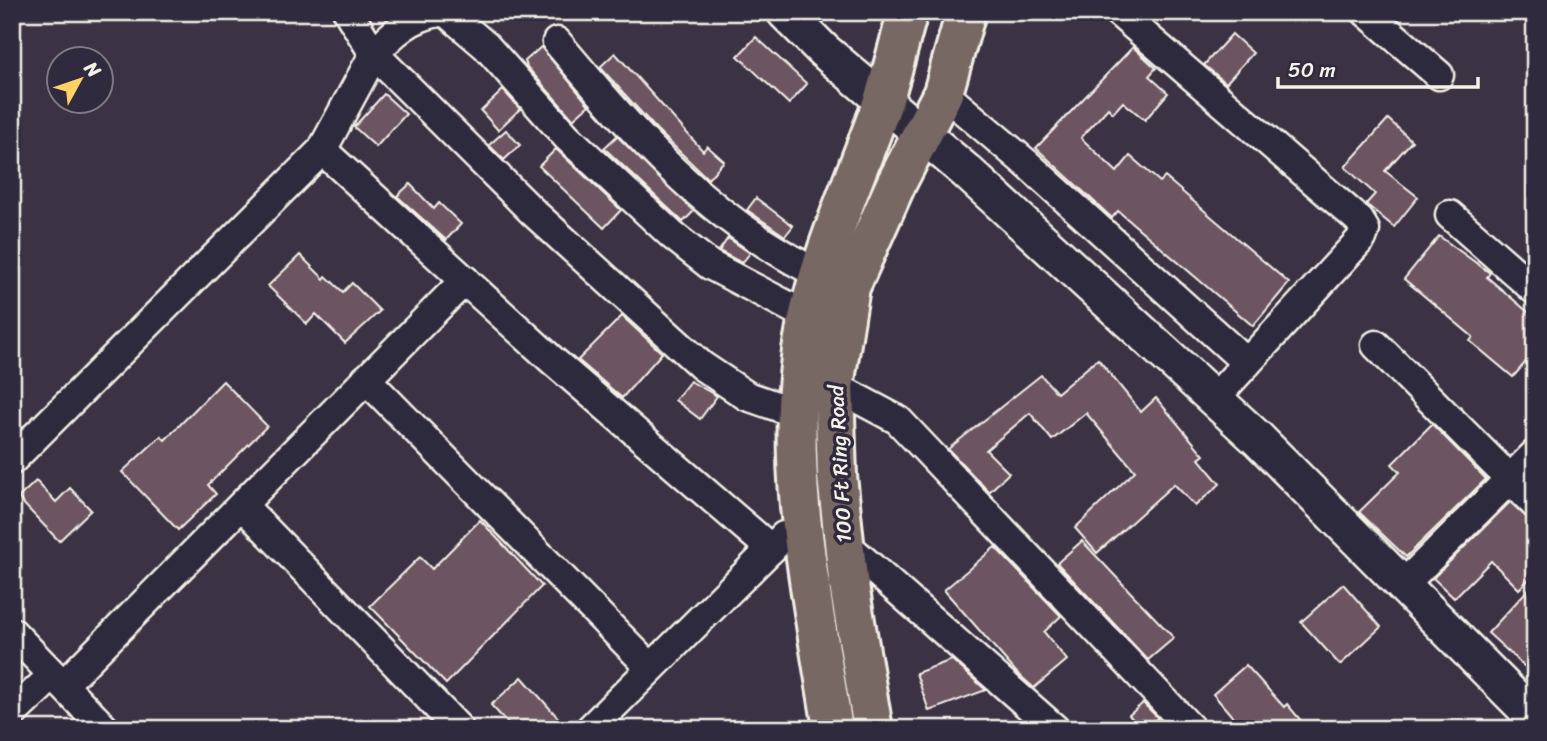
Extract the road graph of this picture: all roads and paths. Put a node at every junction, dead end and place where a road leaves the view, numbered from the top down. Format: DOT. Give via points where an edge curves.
graph roads {
  1 [pos="348,12"];
  2 [pos="440,12"];
  3 [pos="446,12"];
  4 [pos="785,12"];
  5 [pos="908,12"];
  6 [pos="967,12"];
  7 [pos="1118,12"];
  8 [pos="1366,12"];
  9 [pos="1143,22"];
  10 [pos="557,42"];
  11 [pos="374,54"];
  12 [pos="1439,75"];
  13 [pos="943,93"];
  14 [pos="883,101"];
  15 [pos="922,134"];
  16 [pos="322,150"];
  17 [pos="1450,215"];
  18 [pos="819,274"];
  19 [pos="465,280"];
  20 [pos="1535,290"];
  21 [pos="809,317"];
  22 [pos="1376,345"];
  23 [pos="1247,363"];
  24 [pos="366,379"];
  25 [pos="834,386"];
  26 [pos="1214,399"];
  27 [pos="799,414"];
  28 [pos="1535,454"];
  29 [pos="12,460"];
  30 [pos="1509,479"];
  31 [pos="1535,504"];
  32 [pos="242,505"];
  33 [pos="801,520"];
  34 [pos="844,543"];
  35 [pos="771,549"];
  36 [pos="1403,585"];
  37 [pos="12,632"];
  38 [pos="651,668"];
  39 [pos="58,680"];
  40 [pos="12,714"];
  41 [pos="1535,718"];
  42 [pos="1047,725"];
  43 [pos="105,729"];
  44 [pos="459,729"];
  45 [pos="590,729"];
  46 [pos="833,729"];
  47 [pos="873,729"];
  48 [pos="1191,729"];
  1 -- 11 [label="street"];
  2 -- 11 [label="street" via="409,22"];
  3 -- 21 [label="street" via="486,46 567,137 672,234 710,265"];
  4 -- 14 [label="street"];
  5 -- 14 [label="main road, 100 Ft Ring Road"];
  6 -- 13 [label="main road, 100 Ft Ring Road"];
  7 -- 9 [label="street"];
  8 -- 12 [label="street"];
  9 -- 23 [label="street" via="1365,230"];
  10 -- 18 [label="street" via="632,131 681,179 754,238"];
  11 -- 16 [label="street"];
  11 -- 27 [label="street" via="534,213 702,366 747,396"];
  13 -- 15 [label="main road, 100 Ft Ring Road"];
  13 -- 23 [label="street"];
  14 -- 15 [label="street"];
  14 -- 18 [label="main road, 100 Ft Ring Road"];
  15 -- 25 [label="main road, 100 Ft Ring Road" via="850,288"];
  15 -- 26 [label="street"];
  16 -- 19 [label="street"];
  16 -- 29 [label="street"];
  17 -- 20 [label="street"];
  18 -- 21 [label="main road, 100 Ft Ring Road"];
  19 -- 24 [label="street"];
  19 -- 35 [label="street"];
  21 -- 27 [label="main road, 100 Ft Ring Road"];
  22 -- 30 [label="street"];
  23 -- 26 [label="street"];
  24 -- 32 [label="street"];
  24 -- 38 [label="street"];
  25 -- 34 [label="main road, 100 Ft Ring Road"];
  25 -- 48 [label="street" via="898,420"];
  26 -- 36 [label="street"];
  27 -- 33 [label="main road, 100 Ft Ring Road"];
  28 -- 30 [label="street"];
  30 -- 31 [label="street"];
  30 -- 36 [label="street"];
  32 -- 39 [label="street"];
  32 -- 44 [label="street"];
  33 -- 35 [label="street"];
  33 -- 46 [label="main road, 100 Ft Ring Road"];
  34 -- 42 [label="street"];
  34 -- 47 [label="main road, 100 Ft Ring Road"];
  35 -- 38 [label="street"];
  36 -- 41 [label="street"];
  37 -- 39 [label="street"];
  38 -- 45 [label="street"];
  39 -- 40 [label="street"];
  39 -- 43 [label="street"];
}
